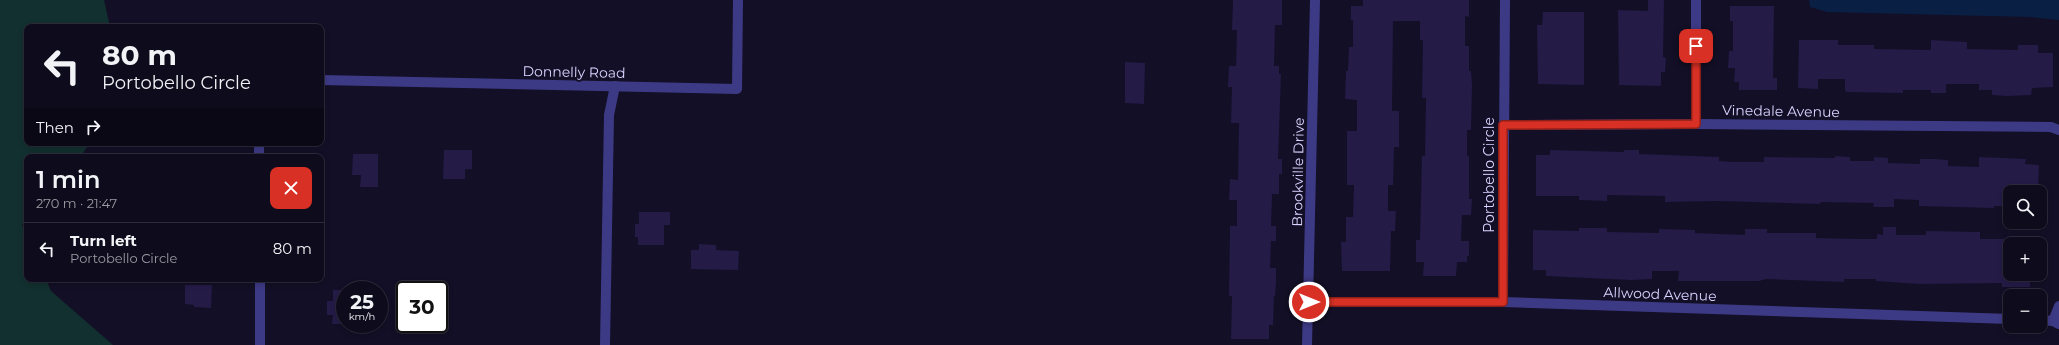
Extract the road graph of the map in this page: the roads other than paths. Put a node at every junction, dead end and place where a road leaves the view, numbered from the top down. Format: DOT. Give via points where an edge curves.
graph roads {
  1 [pos="738,0"];
  2 [pos="1315,0"];
  3 [pos="1505,0"];
  4 [pos="1696,0"];
  5 [pos="324,80"];
  6 [pos="615,86"];
  7 [pos="1696,124"];
  8 [pos="1503,125"];
  9 [pos="2059,130"];
  10 [pos="260,282"];
  11 [pos="1309,302"];
  12 [pos="1503,302"];
  13 [pos="2059,306"];
  14 [pos="2003,319"];
  15 [pos="2056,322"];
  16 [pos="260,345"];
  17 [pos="605,345"];
  18 [pos="1308,345"];
  1 -- 6 [label="street, Donnelly Road" via="737,89"];
  2 -- 11 [label="street, Brookville Drive"];
  3 -- 8 [label="street, Portobello Circle"];
  4 -- 7 [label="street"];
  5 -- 6 [label="street, Donnelly Road"];
  6 -- 17 [label="street" via="609,115"];
  7 -- 8 [label="street, Vinedale Avenue"];
  7 -- 9 [label="street, Vinedale Avenue"];
  8 -- 12 [label="street, Portobello Circle"];
  10 -- 16 [label="street"];
  11 -- 12 [label="street, Allwood Avenue"];
  11 -- 18 [label="street, Brookville Drive"];
  12 -- 14 [label="street, Allwood Avenue"];
  13 -- 15 [label="street"];
}
